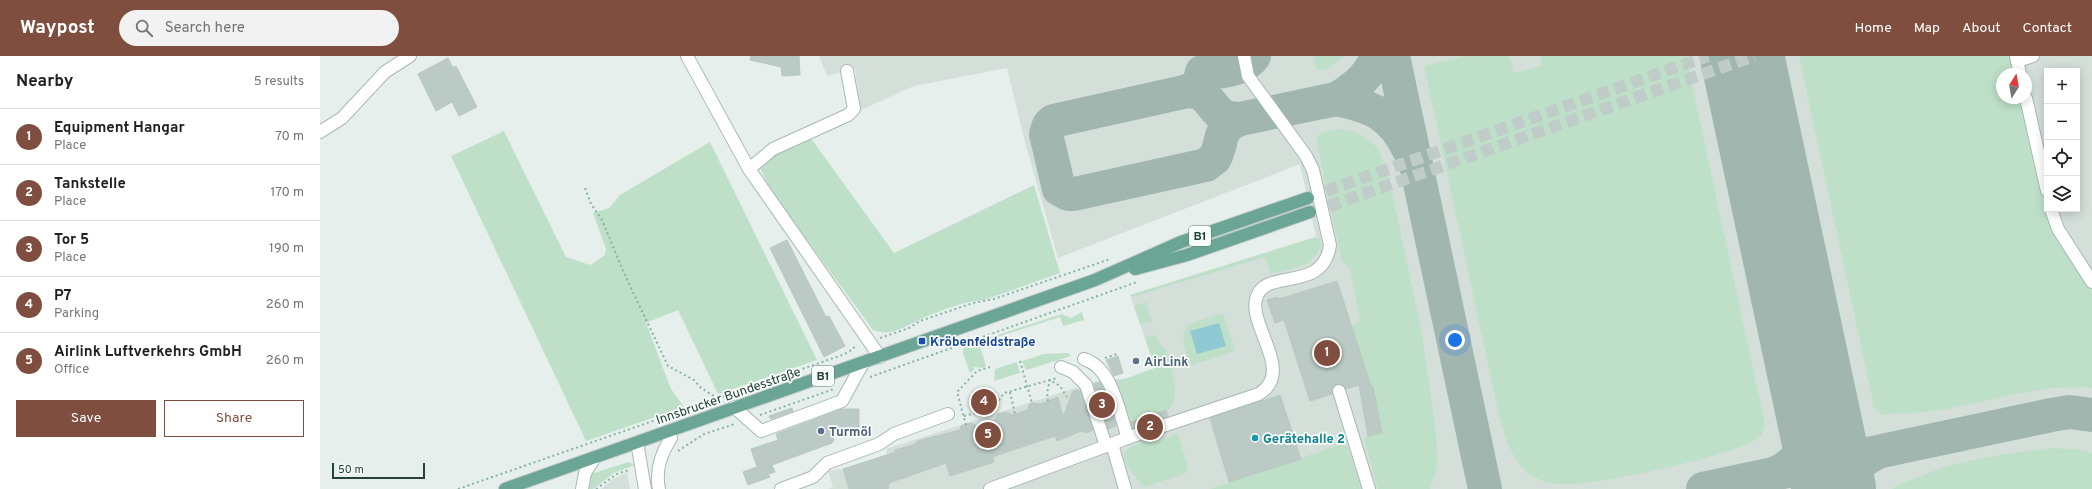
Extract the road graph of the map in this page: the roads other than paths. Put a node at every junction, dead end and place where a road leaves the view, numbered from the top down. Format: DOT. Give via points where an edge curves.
graph roads {
  1 [pos="410,56"];
  2 [pos="687,56"];
  3 [pos="1244,56"];
  4 [pos="2033,56"];
  5 [pos="2016,58"];
  6 [pos="2018,68"];
  7 [pos="847,71"];
  8 [pos="2027,104"];
  9 [pos="320,132"];
  10 [pos="749,169"];
  11 [pos="2044,178"];
  12 [pos="1308,198"];
  13 [pos="1310,212"];
  14 [pos="2052,212"];
  15 [pos="1258,215"];
  16 [pos="1262,229"];
  17 [pos="1095,280"];
  18 [pos="2092,282"];
  19 [pos="880,357"];
  20 [pos="1084,359"];
  21 [pos="862,363"];
  22 [pos="1060,367"];
  23 [pos="1340,391"];
  24 [pos="734,407"];
  25 [pos="948,414"];
  26 [pos="679,427"];
  27 [pos="671,438"];
  28 [pos="1128,438"];
  29 [pos="637,442"];
  30 [pos="1109,445"];
  31 [pos="595,457"];
  32 [pos="505,489"];
  33 [pos="582,489"];
  34 [pos="645,489"];
  35 [pos="659,489"];
  36 [pos="781,489"];
  37 [pos="990,489"];
  38 [pos="1125,489"];
  39 [pos="1369,489"];
  1 -- 9 [label="street" via="385,72 342,118"];
  2 -- 10 [label="street"];
  3 -- 28 [label="street" via="1248,76 1306,156 1313,170 1330,245 1328,257 1321,268 1310,274 1269,284 1257,295 1256,308 1272,364 1273,376 1265,390"];
  4 -- 5 [label="street"];
  5 -- 6 [label="street"];
  7 -- 10 [label="street" via="854,109 848,115 773,149"];
  8 -- 11 [label="street"];
  10 -- 19 [label="street"];
  12 -- 15 [label="main road, Innsbrucker Bundesstraße / B1"];
  13 -- 16 [label="main road, Innsbrucker Bundesstraße / B1"];
  14 -- 18 [label="street" via="2058,229"];
  15 -- 16 [label="street"];
  15 -- 17 [label="main road, Innsbrucker Bundesstraße / B1" via="1181,242"];
  16 -- 17 [label="main road, Innsbrucker Bundesstraße / B1" via="1188,255"];
  17 -- 19 [label="main road, Innsbrucker Bundesstraße / B1"];
  19 -- 21 [label="main road, Innsbrucker Bundesstraße / B1"];
  20 -- 28 [label="street" via="1093,362 1110,384"];
  21 -- 24 [label="main road, Innsbrucker Bundesstraße / B1"];
  21 -- 24 [label="street" via="842,401 761,431"];
  22 -- 30 [label="street" via="1073,372 1086,385"];
  23 -- 39 [label="street"];
  24 -- 26 [label="main road, Innsbrucker Bundesstraße / B1"];
  25 -- 36 [label="street" via="894,434 879,444 827,462 813,477"];
  26 -- 27 [label="main road"];
  26 -- 29 [label="main road, Innsbrucker Bundesstraße / B1"];
  27 -- 35 [label="street" via="658,468"];
  28 -- 30 [label="street"];
  29 -- 31 [label="main road, Innsbrucker Bundesstraße / B1"];
  29 -- 34 [label="street"];
  30 -- 37 [label="street"];
  30 -- 38 [label="street"];
  31 -- 32 [label="main road, Innsbrucker Bundesstraße / B1"];
  31 -- 33 [label="street" via="585,473"];
}
